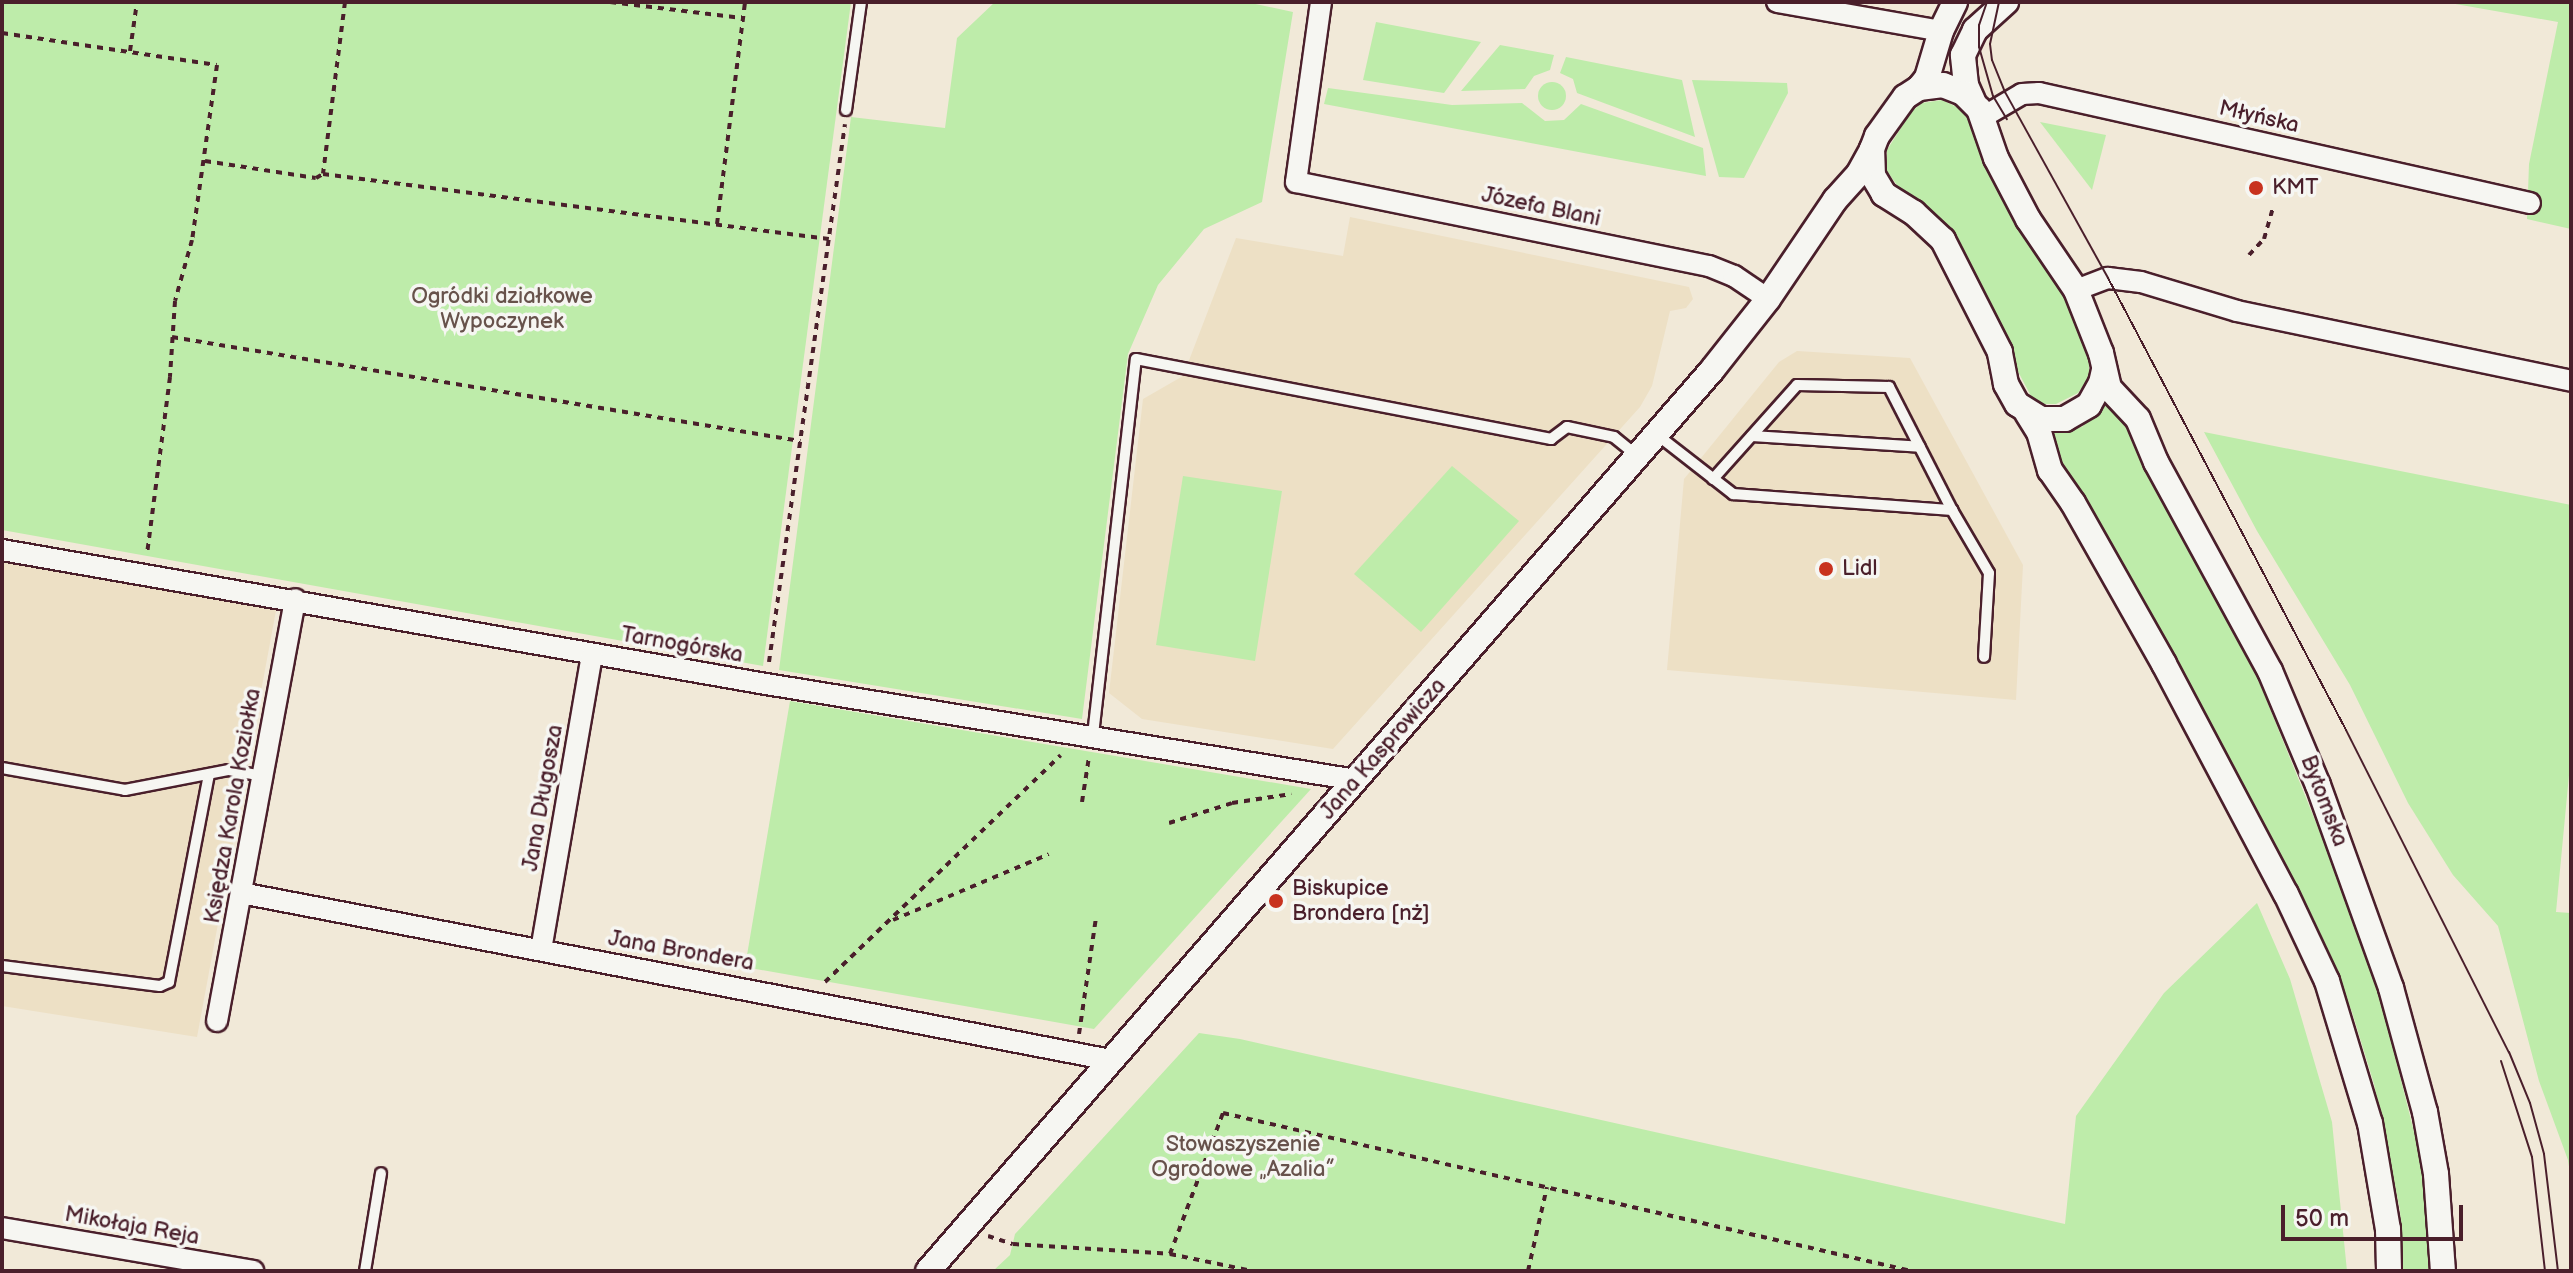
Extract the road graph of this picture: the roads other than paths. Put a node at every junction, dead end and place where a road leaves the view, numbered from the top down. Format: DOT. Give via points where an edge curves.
graph roads {
  1 [pos="861,2"];
  2 [pos="1321,2"];
  3 [pos="1777,2"];
  4 [pos="1955,2"];
  5 [pos="2006,2"];
  6 [pos="1941,31"];
  7 [pos="1919,88"];
  8 [pos="1978,109"];
  9 [pos="846,110"];
  10 [pos="1872,149"];
  11 [pos="1895,202"];
  12 [pos="2530,203"];
  13 [pos="1825,217"];
  14 [pos="2076,290"];
  15 [pos="1768,299"];
  16 [pos="2104,370"];
  17 [pos="2571,381"];
  18 [pos="2027,413"];
  19 [pos="1656,434"];
  20 [pos="1752,436"];
  21 [pos="1920,447"];
  22 [pos="1637,456"];
  23 [pos="1713,479"];
  24 [pos="1952,510"];
  25 [pos="2,550"];
  26 [pos="295,599"];
  27 [pos="592,654"];
  28 [pos="1984,657"];
  29 [pos="1088,734"];
  30 [pos="2,768"];
  31 [pos="209,775"];
  32 [pos="262,776"];
  33 [pos="1356,780"];
  34 [pos="241,893"];
  35 [pos="541,950"];
  36 [pos="2,966"];
  37 [pos="217,1021"];
  38 [pos="1111,1060"];
  39 [pos="381,1173"];
  40 [pos="2,1228"];
  41 [pos="253,1271"];
  42 [pos="365,1271"];
  43 [pos="928,1271"];
  44 [pos="2389,1271"];
  45 [pos="2443,1271"];
  1 -- 9 [label="lane"];
  2 -- 15 [label="street, Józefa Blani" via="1296,182 1722,269"];
  3 -- 6 [label="street"];
  4 -- 6 [label="street"];
  5 -- 8 [label="street" via="1975,30 1963,55 1966,85"];
  6 -- 7 [label="street" via="1933,65"];
  7 -- 8 [label="street" via="1943,85"];
  7 -- 10 [label="street, Jana Kasprowicza" via="1898,104"];
  8 -- 12 [label="street, Młyńska" via="2039,93"];
  8 -- 14 [label="street, Bytomska" via="2028,219"];
  10 -- 11 [label="street" via="1876,185"];
  10 -- 13 [label="street, Jana Kasprowicza"];
  11 -- 13 [label="street, Jana Kasprowicza" via="1863,198"];
  11 -- 18 [label="street" via="1943,240 2000,352 2010,393"];
  13 -- 15 [label="street, Jana Kasprowicza"];
  14 -- 16 [label="street, Bytomska"];
  14 -- 17 [label="street" via="2108,278 2141,282 2237,311"];
  15 -- 19 [label="street, Jana Kasprowicza"];
  16 -- 18 [label="street" via="2096,395 2078,413 2052,421"];
  16 -- 45 [label="street, Bytomska" via="2109,388 2138,419 2156,462 2235,602 2318,785 2374,934 2425,1112"];
  18 -- 44 [label="street" via="2039,432 2050,470 2164,664 2327,981 2370,1123 2388,1229"];
  19 -- 22 [label="street, Jana Kasprowicza"];
  19 -- 23 [label="lane"];
  20 -- 21 [label="lane"];
  20 -- 21 [label="lane" via="1797,385 1889,387"];
  20 -- 23 [label="lane"];
  21 -- 24 [label="lane"];
  22 -- 29 [label="lane" via="1614,437 1567,427 1551,439 1136,359"];
  22 -- 33 [label="street, Jana Kasprowicza"];
  23 -- 24 [label="lane" via="1733,494"];
  24 -- 28 [label="lane" via="1989,573"];
  25 -- 26 [label="street, Tarnogórska"];
  26 -- 27 [label="street, Tarnogórska"];
  26 -- 32 [label="street, Księdza Karola Koziołka"];
  27 -- 29 [label="street, Tarnogórska"];
  27 -- 35 [label="street, Jana Długosza"];
  29 -- 33 [label="street, Tarnogórska"];
  30 -- 31 [label="lane" via="125,790"];
  31 -- 32 [label="lane" via="229,770"];
  31 -- 36 [label="lane" via="169,982 160,986"];
  32 -- 34 [label="street, Księdza Karola Koziołka"];
  33 -- 38 [label="street, Jana Kasprowicza"];
  34 -- 35 [label="street, Jana Brondera"];
  34 -- 37 [label="street, Księdza Karola Koziołka"];
  35 -- 38 [label="street, Jana Brondera"];
  38 -- 43 [label="street, Jana Kasprowicza"];
  39 -- 42 [label="lane"];
  40 -- 41 [label="street, Mikołaja Reja"];
}
